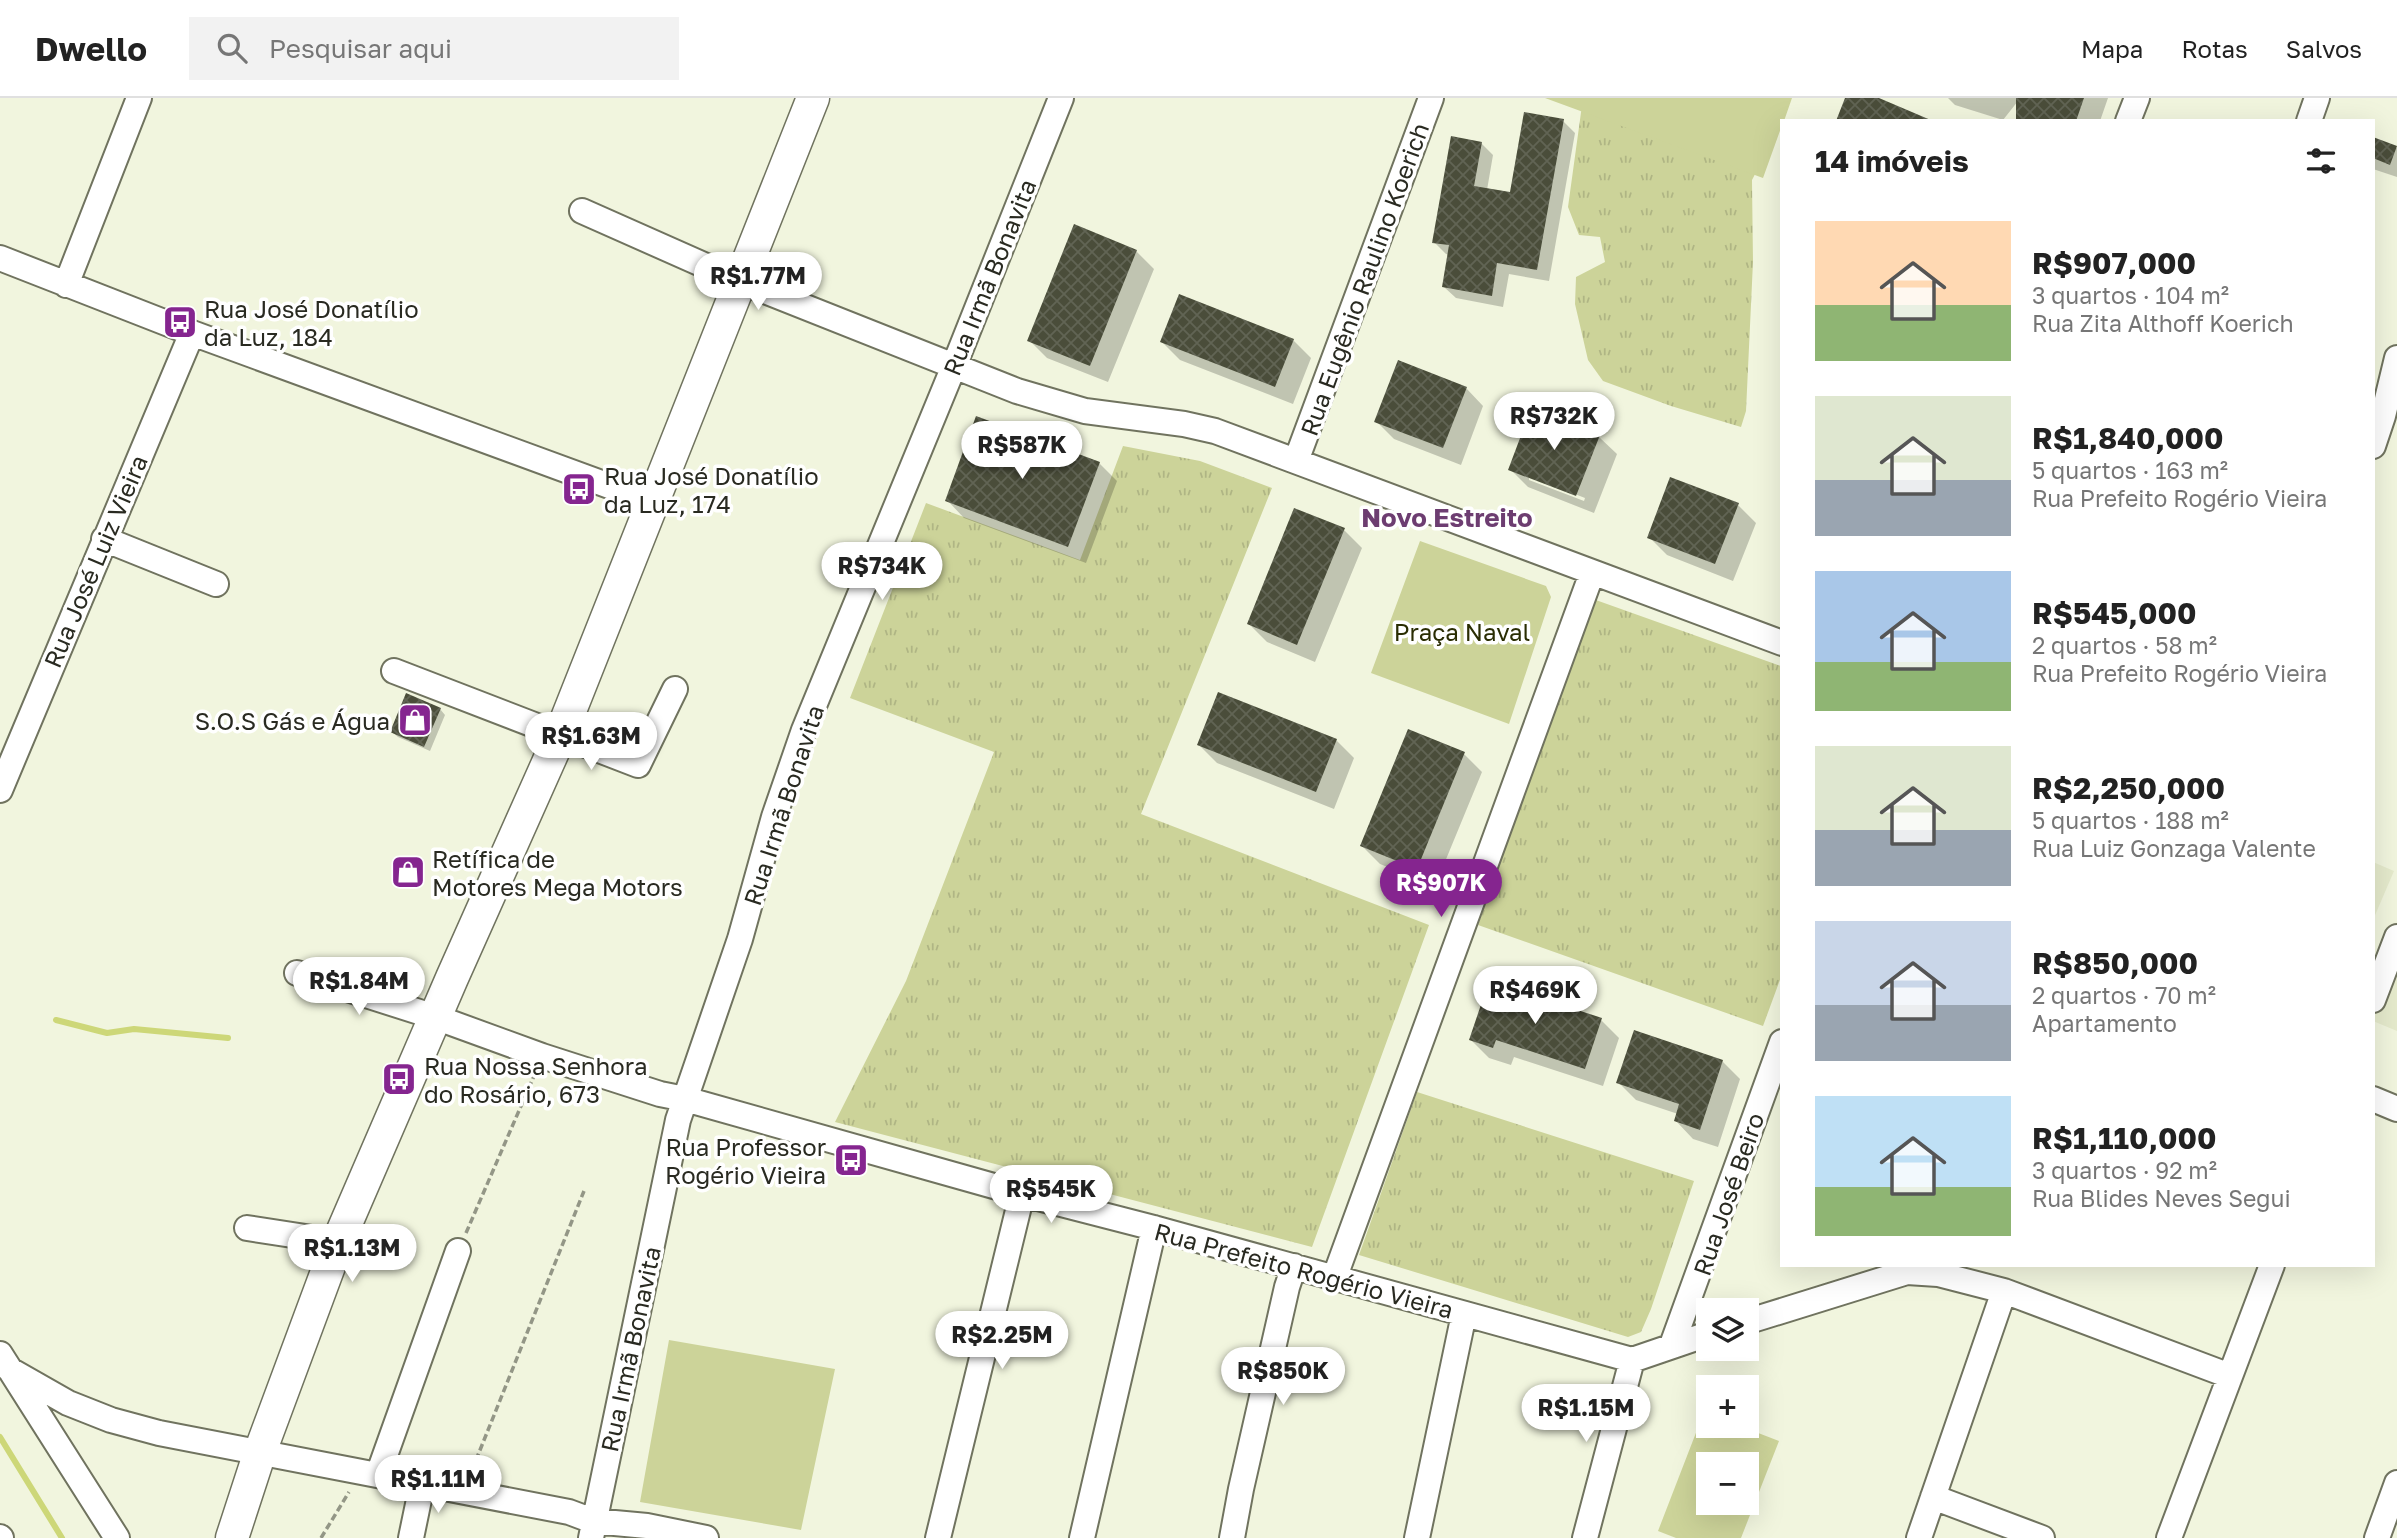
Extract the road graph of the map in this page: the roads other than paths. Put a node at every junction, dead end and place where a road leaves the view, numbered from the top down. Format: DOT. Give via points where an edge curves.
graph roads {
  1 [pos="139,98"];
  2 [pos="813,98"];
  3 [pos="1060,98"];
  4 [pos="1431,98"];
  5 [pos="2137,98"];
  6 [pos="2317,98"];
  7 [pos="2129,119"];
  8 [pos="2310,119"];
  9 [pos="582,211"];
  10 [pos="0,258"];
  11 [pos="742,282"];
  12 [pos="66,285"];
  13 [pos="192,333"];
  14 [pos="2397,358"];
  15 [pos="954,366"];
  16 [pos="2375,440"];
  17 [pos="1296,461"];
  18 [pos="653,502"];
  19 [pos="104,539"];
  20 [pos="1592,573"];
  21 [pos="216,584"];
  22 [pos="1780,642"];
  23 [pos="394,671"];
  24 [pos="675,689"];
  25 [pos="560,736"];
  26 [pos="0,788"];
  27 [pos="2397,937"];
  28 [pos="297,973"];
  29 [pos="2375,995"];
  30 [pos="435,1017"];
  31 [pos="1780,1048"];
  32 [pos="685,1099"];
  33 [pos="2375,1100"];
  34 [pos="2397,1110"];
  35 [pos="1022,1194"];
  36 [pos="247,1228"];
  37 [pos="1154,1228"];
  38 [pos="338,1242"];
  39 [pos="458,1251"];
  40 [pos="1294,1266"];
  41 [pos="2271,1267"];
  42 [pos="1907,1269"];
  43 [pos="1334,1279"];
  44 [pos="2004,1291"];
  45 [pos="1464,1314"];
  46 [pos="1759,1318"];
  47 [pos="1696,1338"];
  48 [pos="1672,1345"];
  49 [pos="1632,1360"];
  50 [pos="5,1362"];
  51 [pos="2230,1376"];
  52 [pos="261,1452"];
  53 [pos="370,1473"];
  54 [pos="2397,1483"];
  55 [pos="422,1485"];
  56 [pos="1933,1497"];
  57 [pos="592,1530"];
  58 [pos="117,1538"];
  59 [pos="232,1538"];
  60 [pos="411,1538"];
  61 [pos="706,1538"];
  62 [pos="938,1538"];
  63 [pos="1082,1538"];
  64 [pos="1232,1538"];
  65 [pos="1417,1538"];
  66 [pos="1585,1538"];
  67 [pos="1919,1538"];
  68 [pos="2042,1538"];
  69 [pos="2169,1538"];
  70 [pos="2376,1538"];
  1 -- 12 [label="street"];
  2 -- 11 [label="main road"];
  3 -- 15 [label="street, Rua Irmã Bonavita"];
  4 -- 17 [label="street, Rua Eugênio Raulino Koerich"];
  5 -- 7 [label="street"];
  6 -- 8 [label="street"];
  9 -- 11 [label="street"];
  10 -- 12 [label="street"];
  11 -- 15 [label="street"];
  11 -- 18 [label="main road"];
  12 -- 13 [label="street"];
  13 -- 18 [label="street"];
  13 -- 19 [label="street, Rua José Luiz Vieira"];
  14 -- 16 [label="street"];
  15 -- 17 [label="street" via="1050,402 1194,426"];
  15 -- 32 [label="street, Rua Irmã Bonavita" via="804,730"];
  17 -- 20 [label="street"];
  18 -- 25 [label="main road"];
  19 -- 21 [label="street"];
  19 -- 26 [label="street, Rua José Luiz Vieira"];
  20 -- 22 [label="street"];
  20 -- 43 [label="street"];
  23 -- 25 [label="street"];
  24 -- 25 [label="street" via="638,765"];
  25 -- 30 [label="main road"];
  27 -- 29 [label="street"];
  28 -- 30 [label="street, Rua Prefeito Rogério Vieira"];
  30 -- 32 [label="street, Rua Prefeito Rogério Vieira" via="542,1056"];
  30 -- 38 [label="main road"];
  31 -- 48 [label="street, Rua José Beiro"];
  32 -- 35 [label="street, Rua Prefeito Rogério Vieira"];
  32 -- 57 [label="street, Rua Irmã Bonavita"];
  33 -- 34 [label="street"];
  35 -- 37 [label="street, Rua Prefeito Rogério Vieira"];
  35 -- 62 [label="street"];
  36 -- 38 [label="street"];
  37 -- 40 [label="street, Rua Prefeito Rogério Vieira"];
  37 -- 63 [label="street"];
  38 -- 52 [label="main road"];
  39 -- 53 [label="street"];
  40 -- 43 [label="street, Rua Prefeito Rogério Vieira"];
  40 -- 64 [label="street"];
  41 -- 51 [label="street"];
  42 -- 44 [label="street"];
  42 -- 46 [label="street"];
  43 -- 45 [label="street, Rua Prefeito Rogério Vieira"];
  44 -- 51 [label="street"];
  44 -- 56 [label="street"];
  45 -- 49 [label="street, Rua Prefeito Rogério Vieira"];
  45 -- 65 [label="street"];
  47 -- 48 [label="street"];
  48 -- 49 [label="street"];
  49 -- 66 [label="street"];
  50 -- 52 [label="street" via="68,1403 111,1420"];
  50 -- 58 [label="street"];
  51 -- 69 [label="street"];
  52 -- 53 [label="street"];
  52 -- 59 [label="main road"];
  53 -- 55 [label="street"];
  54 -- 70 [label="street"];
  55 -- 57 [label="street" via="569,1512"];
  55 -- 60 [label="street"];
  56 -- 67 [label="street"];
  56 -- 68 [label="street"];
  57 -- 61 [label="street" via="646,1526"];
}
